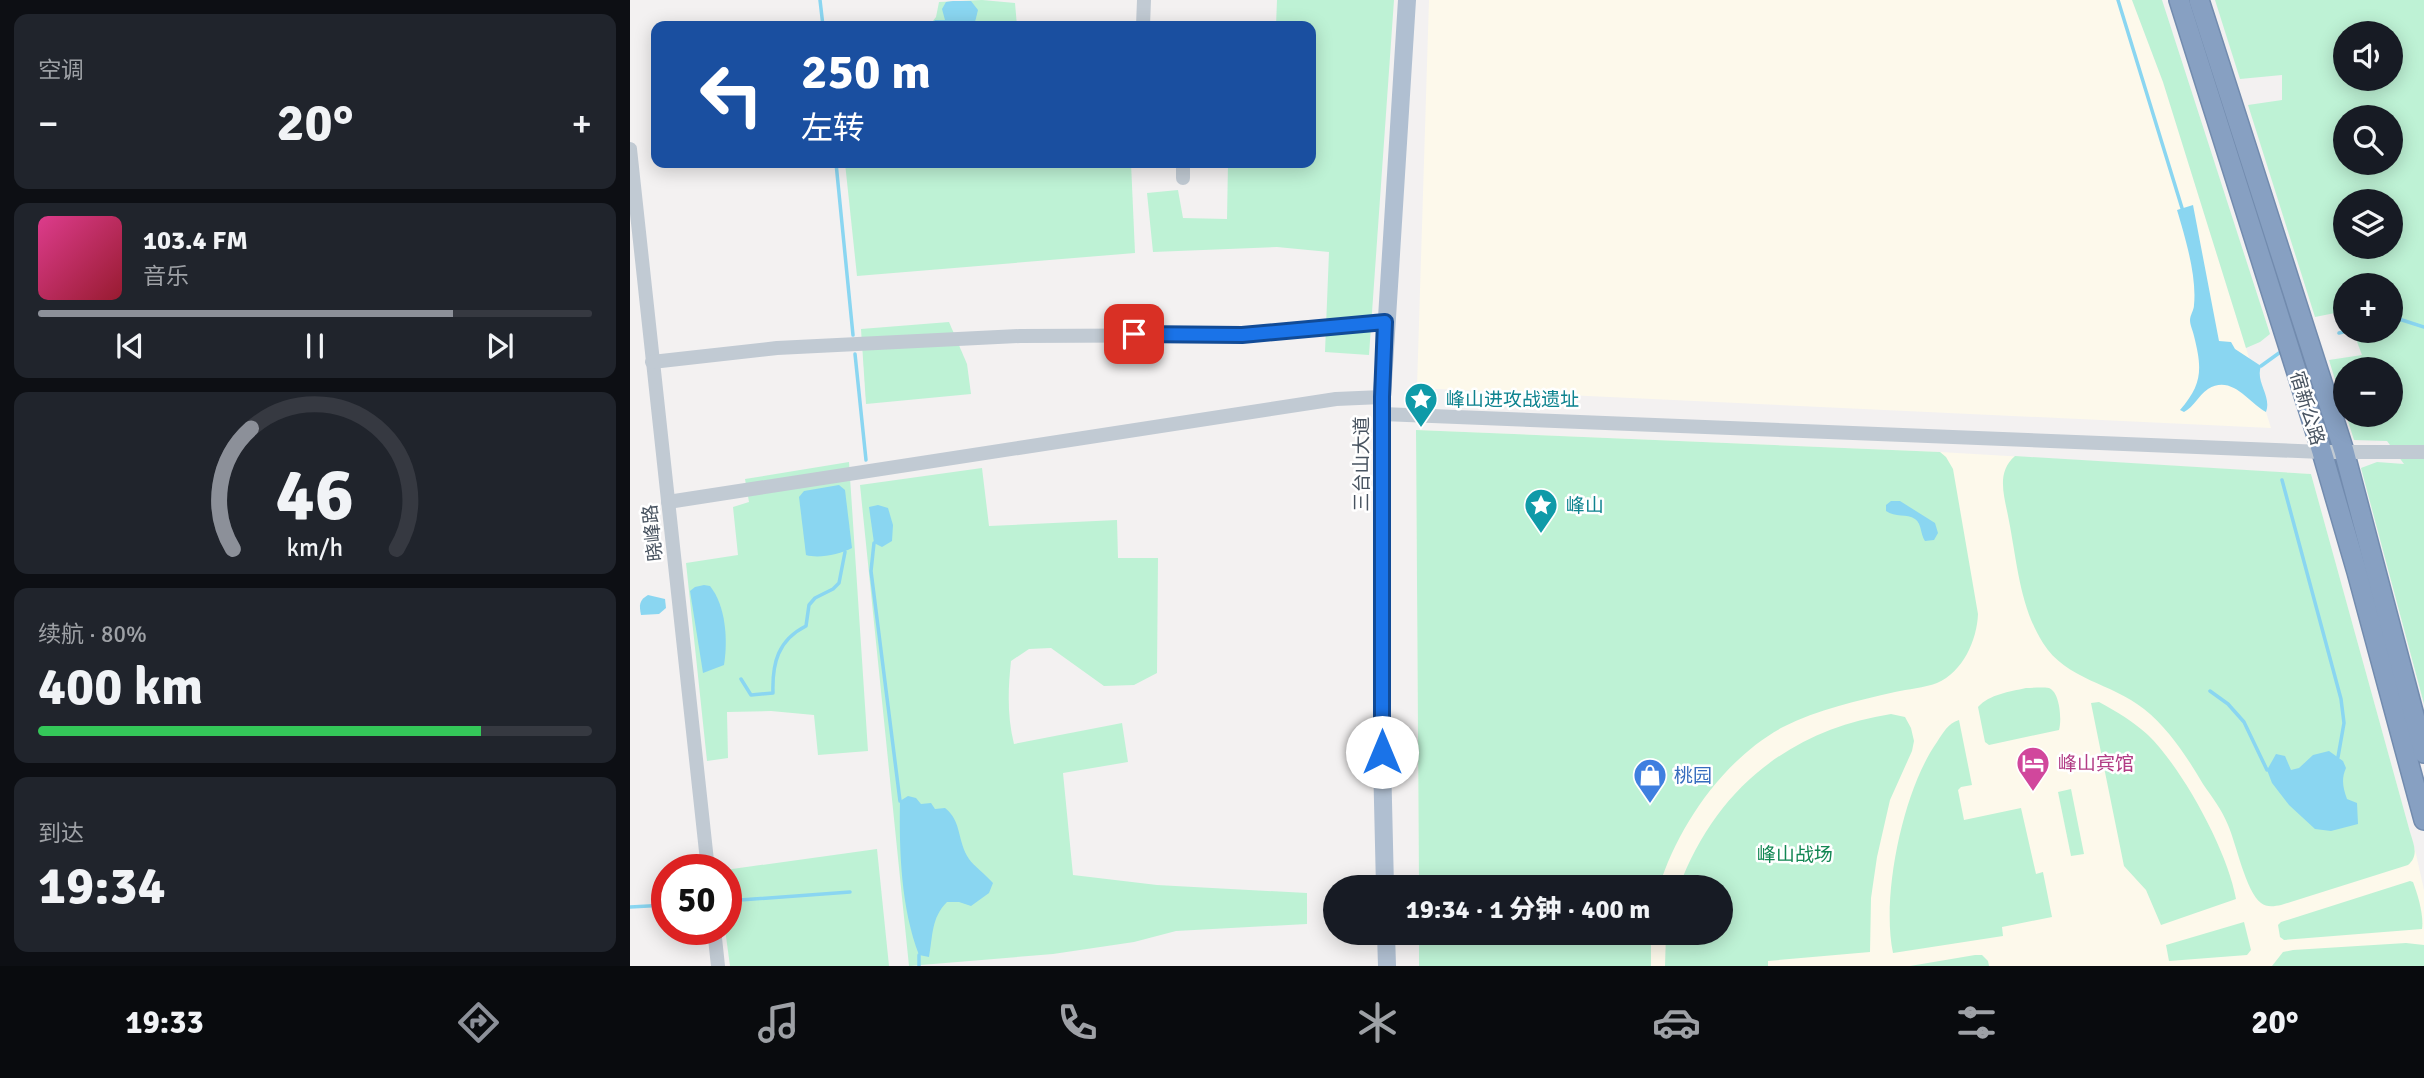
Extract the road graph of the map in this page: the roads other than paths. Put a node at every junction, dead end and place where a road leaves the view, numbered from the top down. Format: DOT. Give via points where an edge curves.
graph roads {
  1 [pos="1144,0"];
  2 [pos="1407,0"];
  3 [pos="2179,0"];
  4 [pos="2199,0"];
  5 [pos="1143,21"];
  6 [pos="630,149"];
  7 [pos="1184,168"];
  8 [pos="1183,178"];
  9 [pos="1385,322"];
  10 [pos="652,362"];
  11 [pos="1382,405"];
  12 [pos="2322,452"];
  13 [pos="2344,452"];
  14 [pos="2424,452"];
  15 [pos="668,502"];
  16 [pos="2424,753"];
  17 [pos="2424,820"];
  18 [pos="706,854"];
  19 [pos="1385,875"];
  20 [pos="716,945"];
  21 [pos="1386,945"];
  22 [pos="718,966"];
  23 [pos="1387,966"];
  1 -- 5 [label="street"];
  2 -- 9 [label="main road, 三台山大道"];
  3 -- 12 [label="highway, 宿新公路"];
  4 -- 13 [label="highway, 宿新公路"];
  6 -- 10 [label="street, 晓峰路"];
  7 -- 8 [label="street"];
  9 -- 10 [label="street" via="1242,335 1033,336 777,348"];
  9 -- 11 [label="main road, 三台山大道"];
  10 -- 15 [label="street, 晓峰路"];
  11 -- 12 [label="street"];
  11 -- 15 [label="street" via="1323,401"];
  11 -- 19 [label="main road, 三台山大道"];
  12 -- 13 [label="street"];
  12 -- 17 [label="highway, 宿新公路"];
  13 -- 14 [label="street"];
  13 -- 16 [label="highway, 宿新公路"];
  15 -- 18 [label="street, 晓峰路"];
  20 -- 22 [label="street"];
  21 -- 23 [label="main road"];
}
